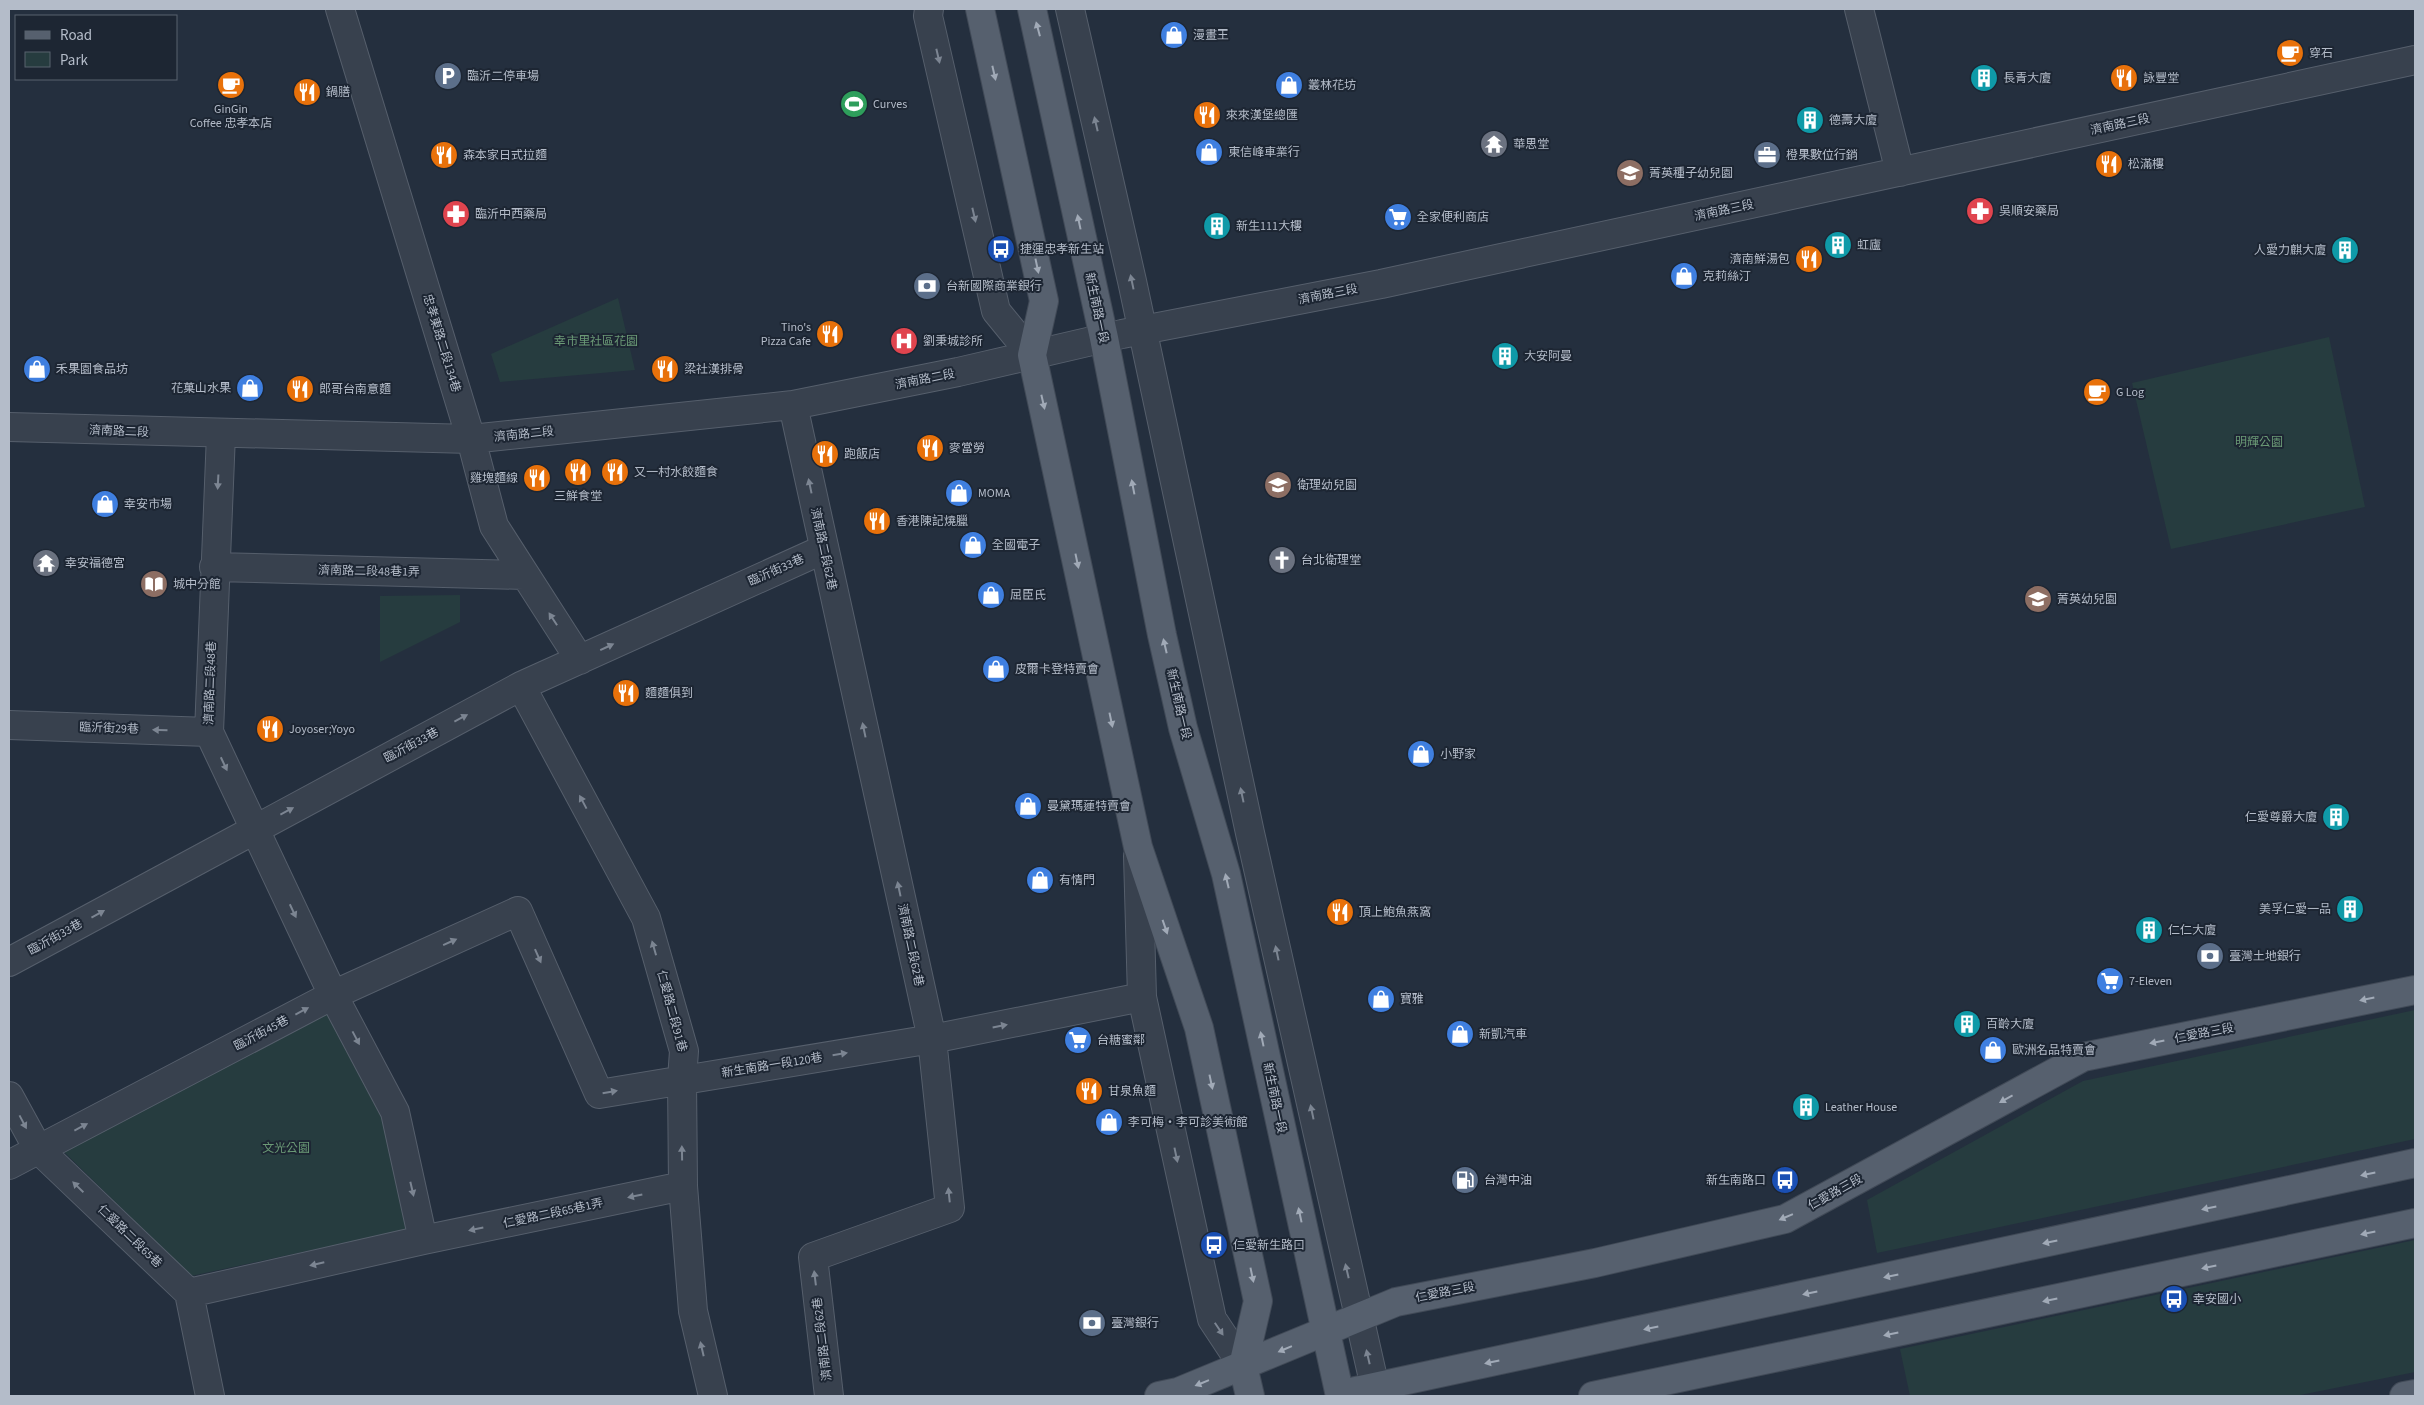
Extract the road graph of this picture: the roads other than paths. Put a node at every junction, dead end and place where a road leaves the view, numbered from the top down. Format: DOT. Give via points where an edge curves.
graph roads {
  1 [pos="340,9"];
  2 [pos="929,9"];
  3 [pos="980,9"];
  4 [pos="1032,9"];
  5 [pos="1070,9"];
  6 [pos="1859,9"];
  7 [pos="2415,60"];
  8 [pos="1900,172"];
  9 [pos="1142,330"];
  10 [pos="1104,338"];
  11 [pos="1032,355"];
  12 [pos="793,405"];
  13 [pos="9,427"];
  14 [pos="221,434"];
  15 [pos="471,439"];
  16 [pos="824,549"];
  17 [pos="214,567"];
  18 [pos="524,575"];
  19 [pos="580,660"];
  20 [pos="521,686"];
  21 [pos="9,725"];
  22 [pos="209,732"];
  23 [pos="254,829"];
  24 [pos="1138,847"];
  25 [pos="518,911"];
  26 [pos="9,962"];
  27 [pos="2415,990"];
  28 [pos="333,995"];
  29 [pos="1142,997"];
  30 [pos="932,1039"];
  31 [pos="682,1080"];
  32 [pos="9,1096"];
  33 [pos="38,1149"];
  34 [pos="2415,1163"];
  35 [pos="9,1165"];
  36 [pos="683,1186"];
  37 [pos="2415,1223"];
  38 [pos="423,1240"];
  39 [pos="189,1293"];
  40 [pos="1358,1318"];
  41 [pos="1326,1331"];
  42 [pos="1243,1366"];
  43 [pos="1359,1393"];
  44 [pos="2415,1394"];
  45 [pos="210,1396"];
  46 [pos="713,1396"];
  47 [pos="829,1396"];
  48 [pos="1159,1396"];
  49 [pos="1250,1396"];
  50 [pos="1593,1396"];
  51 [pos="2404,1396"];
  1 -- 15 [label="street, 忠孝東路二段134巷"];
  2 -- 11 [label="street, one-way" via="996,311"];
  3 -- 11 [label="main road, one-way" via="1044,301"];
  10 -- 4 [label="main road, 新生南路一段, one-way"];
  9 -- 5 [label="street, one-way"];
  6 -- 8 [label="street"];
  7 -- 8 [label="street, 濟南路三段"];
  8 -- 9 [label="street, 濟南路三段" via="1381,284"];
  9 -- 10 [label="street, 濟南路三段"];
  40 -- 9 [label="street, one-way"];
  10 -- 11 [label="street, 濟南路三段"];
  41 -- 10 [label="main road, 新生南路一段, one-way" via="1226,874 1183,728 1162,635"];
  11 -- 12 [label="street, 濟南路二段"];
  11 -- 24 [label="main road, one-way"];
  12 -- 15 [label="street, 濟南路二段"];
  16 -- 12 [label="street, 濟南路二段62巷, one-way"];
  13 -- 14 [label="street, 濟南路二段"];
  14 -- 15 [label="street, 濟南路二段"];
  14 -- 17 [label="street, 濟南路二段48巷, one-way"];
  15 -- 18 [label="street, 忠孝東路二段134巷" via="494,526"];
  19 -- 16 [label="street, 臨沂街33巷, one-way"];
  30 -- 16 [label="street, 濟南路二段62巷, one-way"];
  17 -- 18 [label="street, 濟南路二段48巷1弄"];
  17 -- 22 [label="street, 濟南路二段48巷"];
  19 -- 18 [label="street, 忠孝東路二段134巷, one-way"];
  19 -- 20 [label="street, 臨沂街33巷"];
  23 -- 20 [label="street, 臨沂街33巷, one-way"];
  31 -- 20 [label="street, 仁愛路二段91巷, one-way" via="684,1051 646,918"];
  22 -- 21 [label="street, 臨沂街29巷, one-way"];
  22 -- 23 [label="street, 濟南路二段48巷, one-way"];
  26 -- 23 [label="street, 臨沂街33巷, one-way"];
  23 -- 28 [label="street, 濟南路二段48巷, one-way"];
  24 -- 29 [label="street"];
  24 -- 42 [label="main road, one-way" via="1199,1028 1258,1301"];
  28 -- 25 [label="street, 臨沂街45巷, one-way"];
  25 -- 31 [label="street, 新生南路一段120巷, one-way" via="599,1094"];
  27 -- 40 [label="main road, 仁愛路三段, one-way" via="2083,1057 1785,1219 1595,1264 1396,1302"];
  33 -- 28 [label="street, 臨沂街45巷, one-way"];
  28 -- 38 [label="street, one-way" via="395,1112"];
  30 -- 29 [label="street, 新生南路一段120巷, one-way"];
  29 -- 42 [label="street, one-way" via="1212,1319"];
  31 -- 30 [label="street, 新生南路一段120巷, one-way"];
  47 -- 30 [label="street, 濟南路二段62巷, one-way" via="813,1257 950,1208"];
  36 -- 31 [label="street, 仁愛路二段91巷, one-way"];
  32 -- 33 [label="street, 仁愛路二段65巷, one-way"];
  33 -- 35 [label="street, 臨沂街45巷"];
  39 -- 33 [label="street, 仁愛路二段65巷, one-way"];
  34 -- 43 [label="main road, one-way"];
  36 -- 38 [label="street, 仁愛路二段65巷1弄, one-way"];
  46 -- 36 [label="street, 仁愛路二段91巷, one-way" via="693,1311"];
  37 -- 50 [label="main road, one-way"];
  38 -- 39 [label="street, 仁愛路二段65巷1弄, one-way"];
  39 -- 45 [label="street"];
  40 -- 41 [label="main road, 仁愛路三段"];
  43 -- 40 [label="street, one-way"];
  41 -- 42 [label="main road, 仁愛路三段, one-way"];
  41 -- 43 [label="main road, 新生南路一段"];
  42 -- 48 [label="main road, 仁愛路三段, one-way" via="1178,1392"];
  42 -- 49 [label="main road"];
  44 -- 51 [label="main road"];
}
